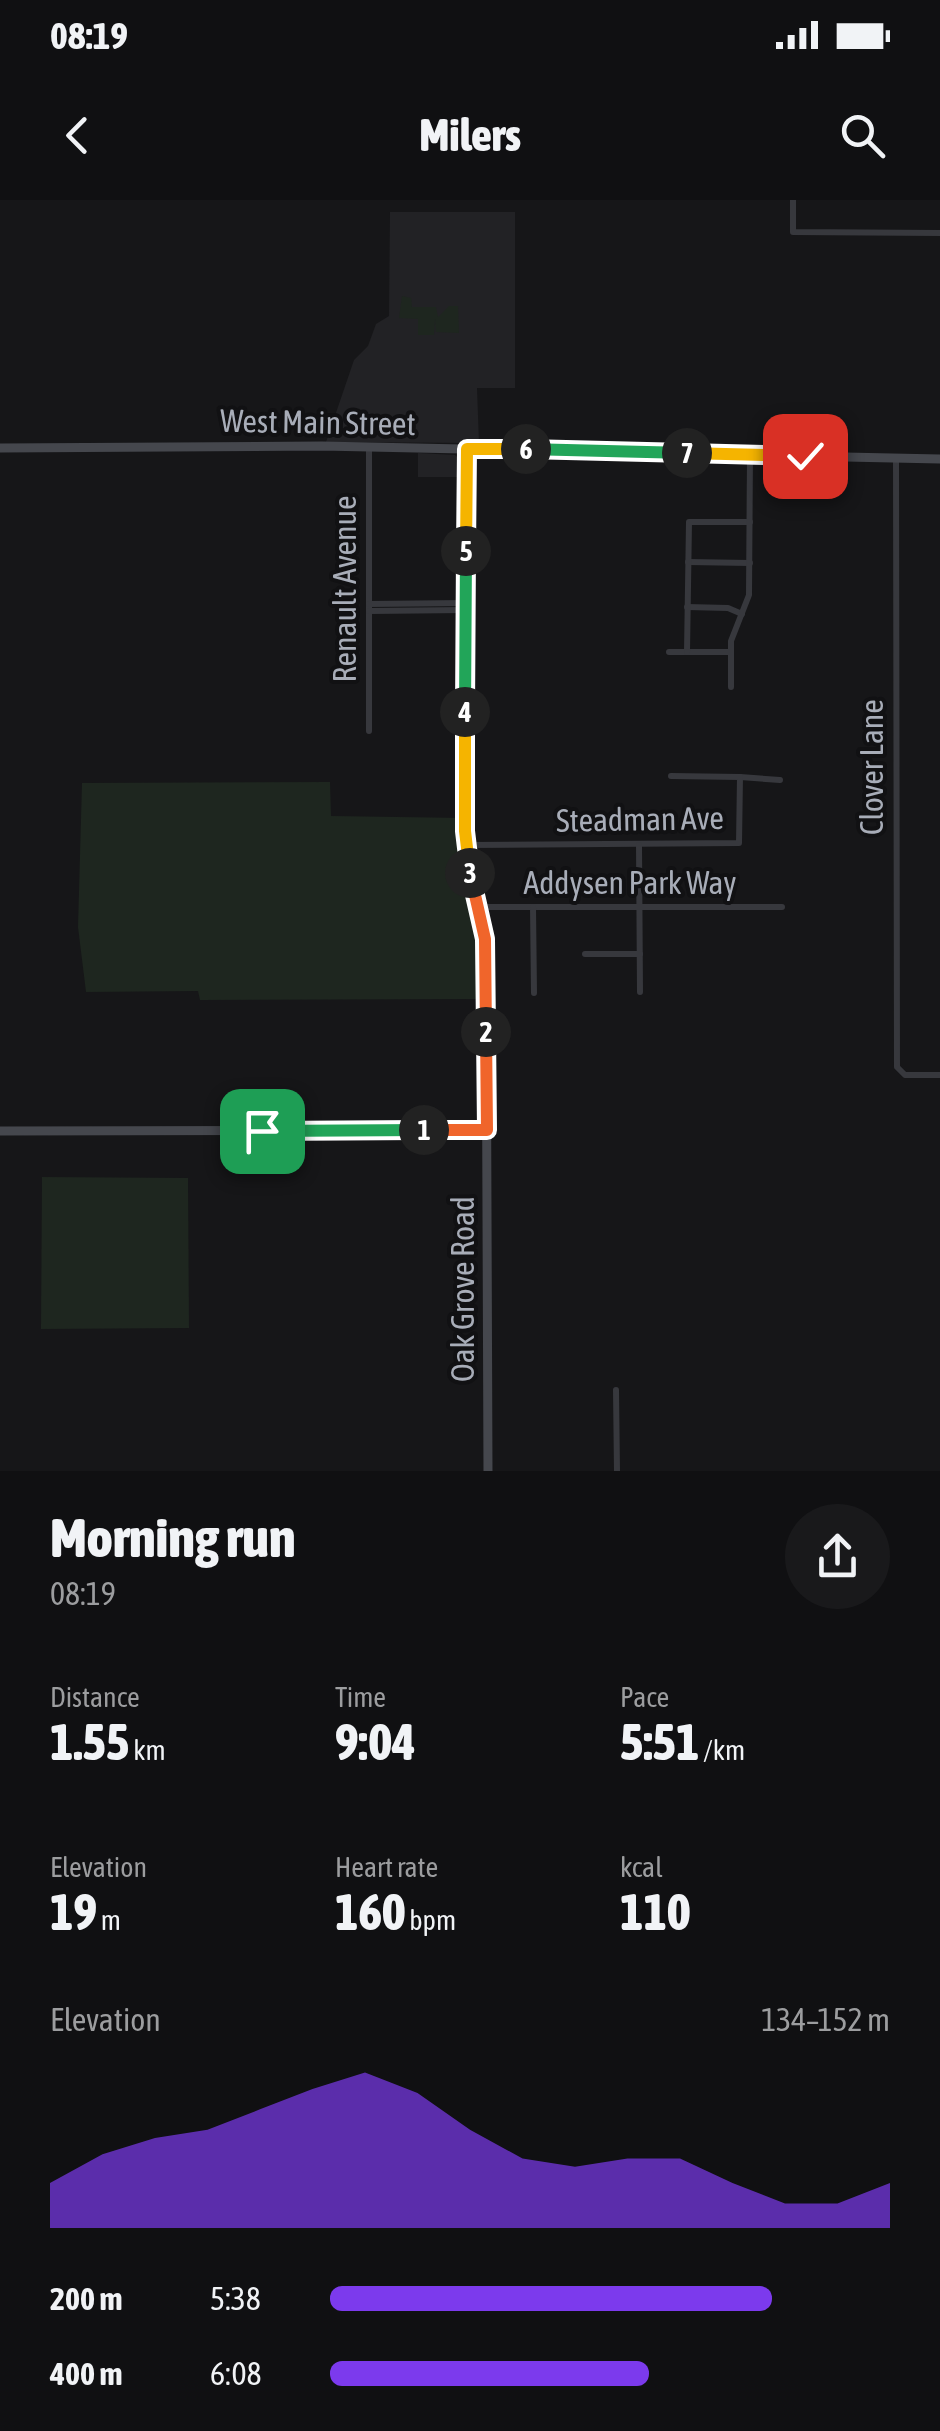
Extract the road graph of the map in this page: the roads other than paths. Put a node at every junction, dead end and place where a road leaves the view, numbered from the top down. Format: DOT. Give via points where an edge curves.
graph roads {
  1 [pos="792,200"];
  2 [pos="940,233"];
  3 [pos="0,448"];
  4 [pos="369,448"];
  5 [pos="467,449"];
  6 [pos="750,454"];
  7 [pos="896,459"];
  8 [pos="940,459"];
  9 [pos="750,522"];
  10 [pos="688,562"];
  11 [pos="750,562"];
  12 [pos="369,607"];
  13 [pos="465,607"];
  14 [pos="687,607"];
  15 [pos="742,614"];
  16 [pos="669,652"];
  17 [pos="687,652"];
  18 [pos="731,652"];
  19 [pos="732,687"];
  20 [pos="369,731"];
  21 [pos="670,776"];
  22 [pos="740,777"];
  23 [pos="780,780"];
  24 [pos="466,845"];
  25 [pos="639,846"];
  26 [pos="479,907"];
  27 [pos="533,907"];
  28 [pos="782,907"];
  29 [pos="639,908"];
  30 [pos="585,954"];
  31 [pos="640,954"];
  32 [pos="640,992"];
  33 [pos="534,993"];
  34 [pos="940,1075"];
  35 [pos="487,1130"];
  36 [pos="0,1131"];
  37 [pos="616,1390"];
  38 [pos="488,1471"];
  39 [pos="618,1471"];
  1 -- 2 [label="street" via="793,232"];
  3 -- 4 [label="street, West Main Street"];
  4 -- 5 [label="street, West Main Street"];
  4 -- 12 [label="street, Renault Avenue"];
  5 -- 6 [label="street, West Main Street"];
  5 -- 13 [label="street, Oak Grove Road"];
  6 -- 7 [label="street, West Main Street"];
  6 -- 9 [label="street"];
  7 -- 8 [label="street"];
  7 -- 34 [label="street, Clover Lane" via="896,1029 901,1074"];
  9 -- 10 [label="street" via="688,522"];
  9 -- 11 [label="street"];
  10 -- 11 [label="street"];
  10 -- 14 [label="street"];
  11 -- 15 [label="street"];
  12 -- 13 [label="street"];
  12 -- 20 [label="street, Renault Avenue"];
  13 -- 24 [label="street, Oak Grove Road"];
  14 -- 15 [label="street"];
  14 -- 17 [label="street"];
  15 -- 18 [label="street"];
  16 -- 17 [label="street"];
  17 -- 18 [label="street"];
  18 -- 19 [label="street"];
  21 -- 22 [label="street, Steadman Ave"];
  22 -- 23 [label="street"];
  22 -- 25 [label="street, Steadman Ave" via="740,844"];
  24 -- 25 [label="street, Steadman Ave"];
  24 -- 26 [label="street, Oak Grove Road"];
  25 -- 29 [label="street"];
  26 -- 27 [label="street, Addysen Park Way"];
  26 -- 35 [label="street, Oak Grove Road" via="486,955"];
  27 -- 29 [label="street, Addysen Park Way"];
  27 -- 33 [label="street"];
  28 -- 29 [label="street, Addysen Park Way"];
  29 -- 31 [label="street"];
  30 -- 31 [label="street"];
  31 -- 32 [label="street"];
  35 -- 36 [label="street"];
  35 -- 38 [label="street, Oak Grove Road"];
  37 -- 39 [label="street"];
}
